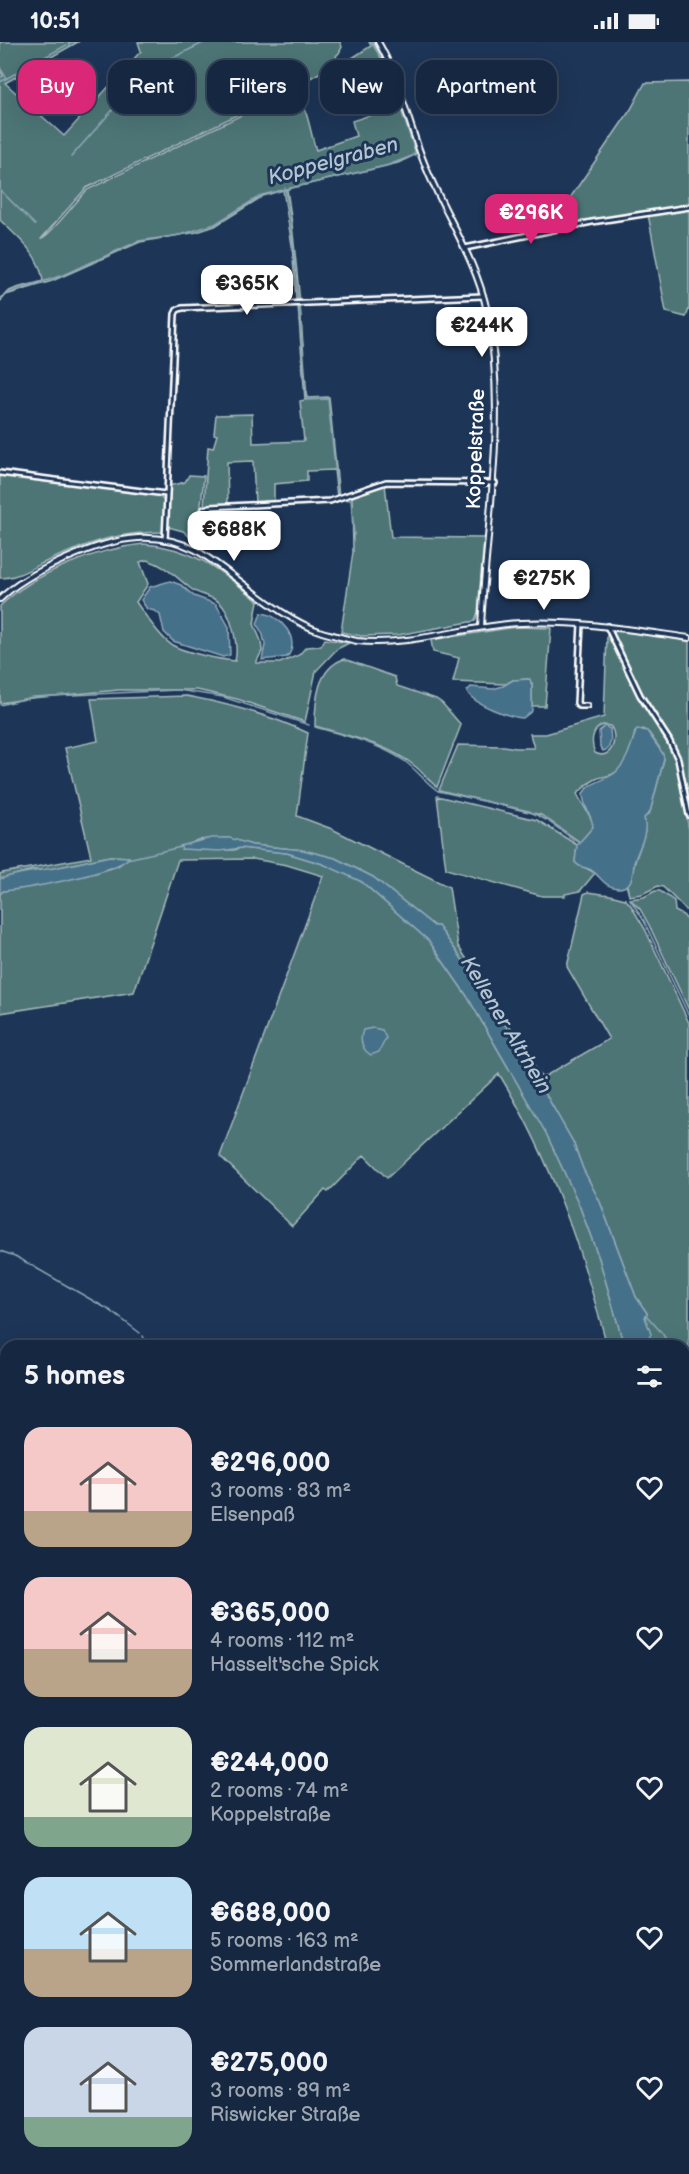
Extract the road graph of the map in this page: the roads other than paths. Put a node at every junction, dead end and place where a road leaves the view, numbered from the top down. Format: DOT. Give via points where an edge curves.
graph roads {
  1 [pos="378,42"];
  2 [pos="689,207"];
  3 [pos="463,248"];
  4 [pos="483,296"];
  5 [pos="0,473"];
  6 [pos="493,483"];
  7 [pos="166,494"];
  8 [pos="165,540"];
  9 [pos="196,550"];
  10 [pos="0,599"];
  11 [pos="581,623"];
  12 [pos="607,626"];
  13 [pos="481,627"];
  14 [pos="689,638"];
  15 [pos="587,706"];
  16 [pos="689,815"];
  1 -- 3 [label="street, Koppelstraße" via="394,73 424,164"];
  2 -- 3 [label="street"];
  3 -- 4 [label="street, Koppelstraße"];
  4 -- 6 [label="street, Koppelstraße" via="491,334 494,389"];
  4 -- 7 [label="street" via="177,310"];
  5 -- 7 [label="street"];
  6 -- 9 [label="street" via="386,483 330,501 210,507 201,514"];
  6 -- 13 [label="street, Koppelstraße"];
  7 -- 8 [label="street"];
  8 -- 9 [label="street"];
  8 -- 10 [label="street" via="137,538 92,549 29,577"];
  9 -- 13 [label="street" via="288,616 320,631 357,641 402,640"];
  11 -- 12 [label="street"];
  11 -- 13 [label="street"];
  11 -- 15 [label="street" via="577,703"];
  12 -- 14 [label="street"];
  12 -- 16 [label="street" via="639,695 678,759"];
}
